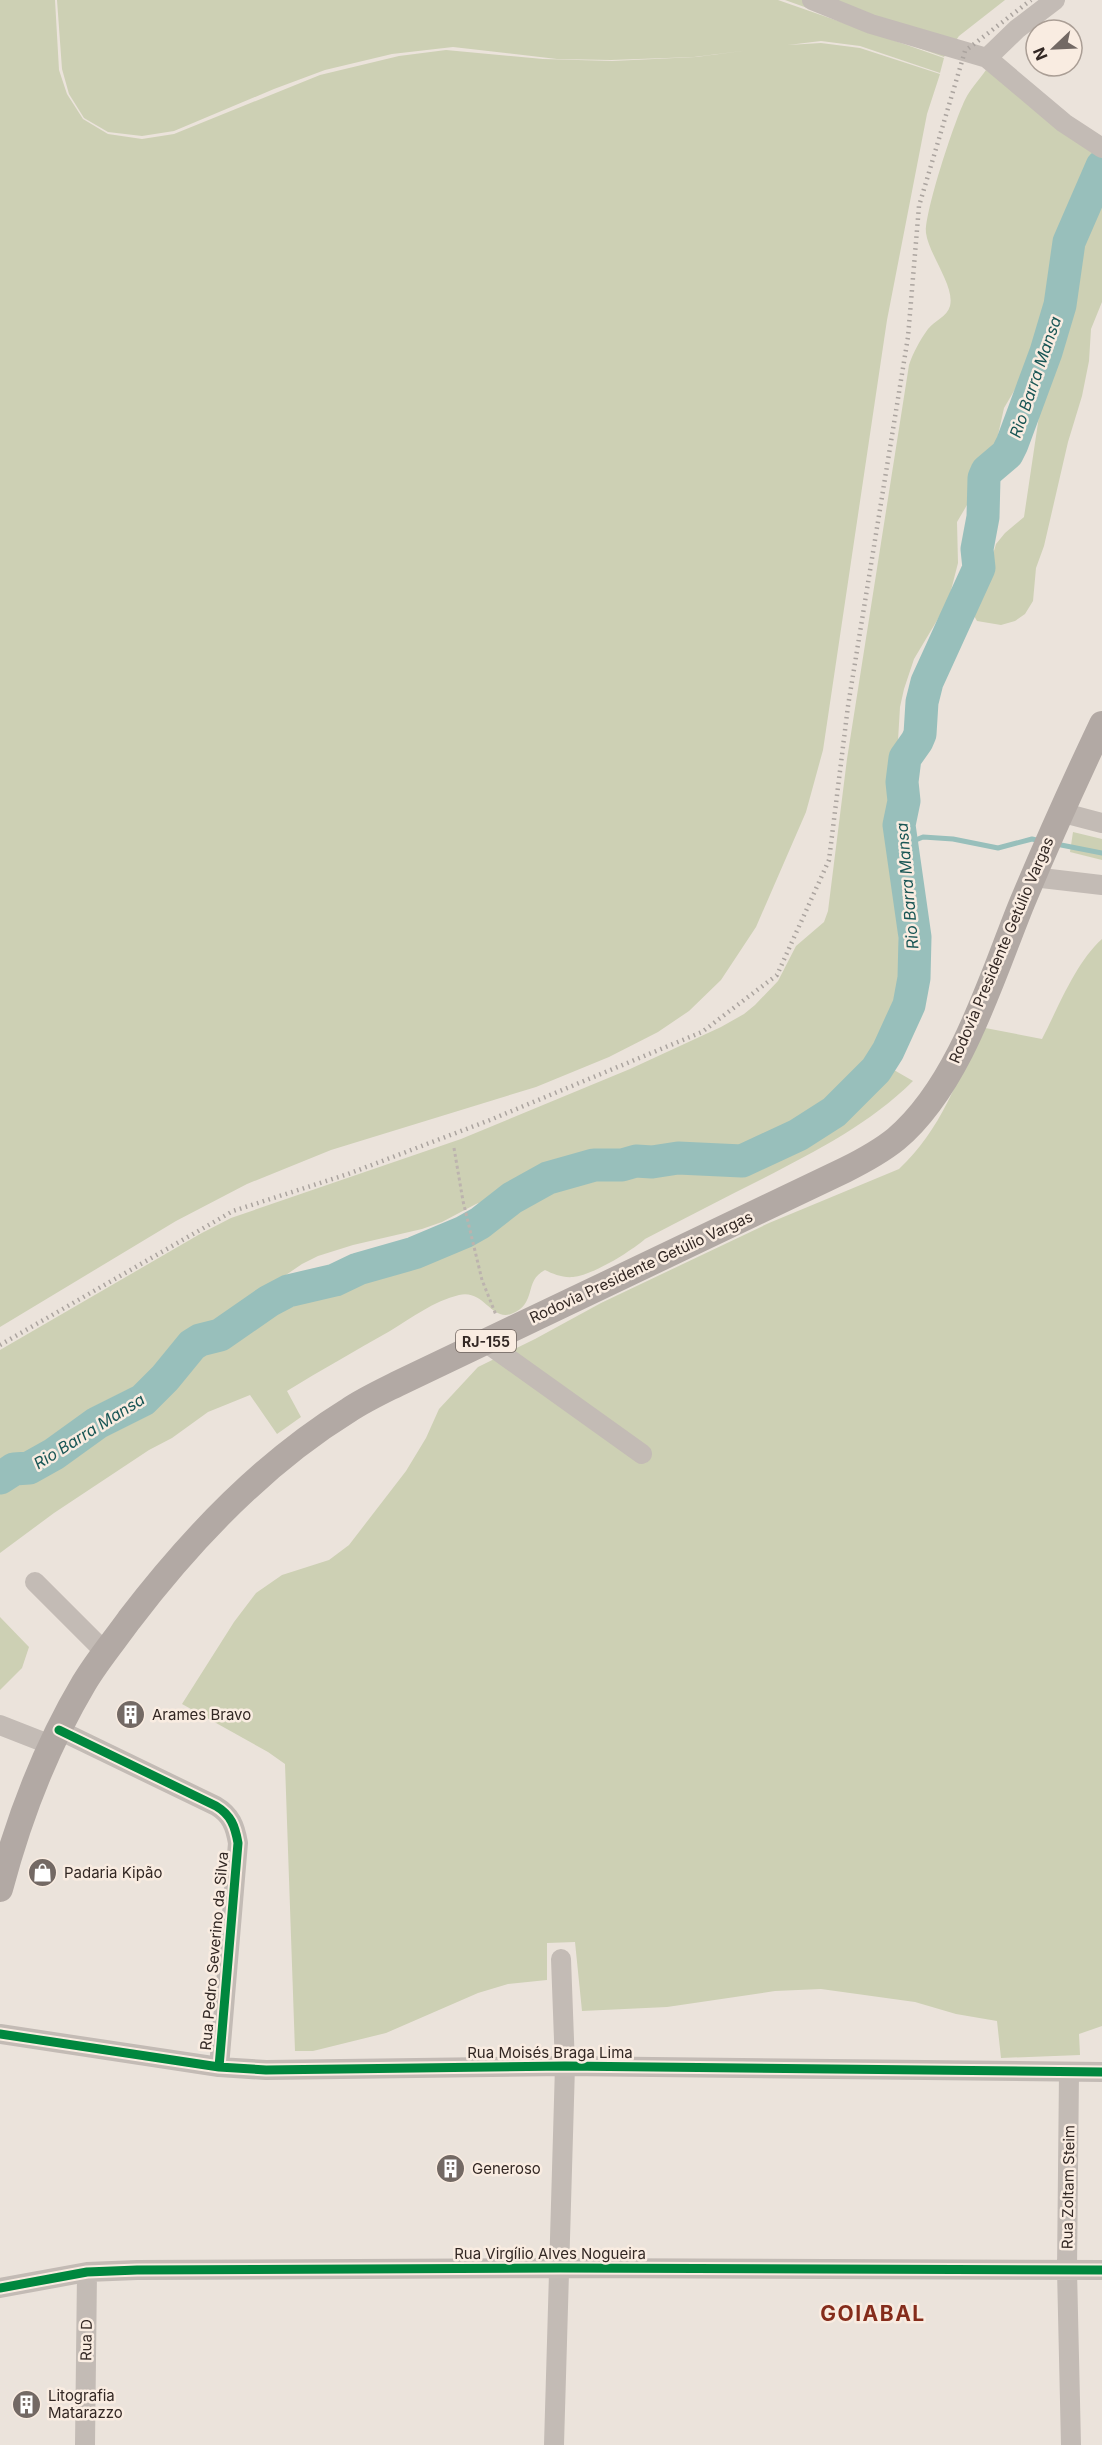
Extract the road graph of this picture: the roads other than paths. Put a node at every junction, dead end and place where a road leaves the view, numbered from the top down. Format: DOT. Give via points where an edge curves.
graph roads {
  1 [pos="812,0"];
  2 [pos="1055,0"];
  3 [pos="987,58"];
  4 [pos="1099,146"];
  5 [pos="1102,724"];
  6 [pos="1058,818"];
  7 [pos="1102,823"];
  8 [pos="1034,875"];
  9 [pos="1102,885"];
  10 [pos="493,1337"];
  11 [pos="642,1454"];
  12 [pos="35,1582"];
  13 [pos="105,1652"];
  14 [pos="0,1725"];
  15 [pos="55,1737"];
  16 [pos="0,1889"];
  17 [pos="561,1959"];
  18 [pos="0,2034"];
  19 [pos="565,2066"];
  20 [pos="219,2067"];
  21 [pos="1070,2072"];
  22 [pos="1102,2072"];
  23 [pos="560,2268"];
  24 [pos="1067,2270"];
  25 [pos="1102,2270"];
  26 [pos="87,2272"];
  27 [pos="0,2288"];
  28 [pos="85,2445"];
  29 [pos="554,2445"];
  30 [pos="1071,2445"];
  1 -- 3 [label="street" via="871,24"];
  2 -- 3 [label="street"];
  3 -- 4 [label="street" via="1064,123"];
  5 -- 6 [label="main road, Rodovia Presidente Getúlio Vargas / RJ-155"];
  6 -- 7 [label="street"];
  6 -- 8 [label="main road, Rodovia Presidente Getúlio Vargas / RJ-155"];
  8 -- 9 [label="street"];
  8 -- 10 [label="main road, Rodovia Presidente Getúlio Vargas / RJ-155" via="964,1045 939,1089 897,1138 845,1170"];
  10 -- 11 [label="street"];
  10 -- 13 [label="main road, Rodovia Presidente Getúlio Vargas / RJ-155" via="349,1410 302,1442 224,1510 164,1575"];
  12 -- 13 [label="street"];
  13 -- 15 [label="main road, Rodovia Presidente Getúlio Vargas / RJ-155"];
  14 -- 15 [label="street, Rua Pedro Severino da Silva"];
  15 -- 16 [label="main road, Rodovia Presidente Getúlio Vargas / RJ-155" via="24,1809"];
  15 -- 20 [label="street, Rua Pedro Severino da Silva" via="216,1806 234,1825 238,1843"];
  17 -- 19 [label="street"];
  18 -- 20 [label="street, Rua Moisés Braga Lima"];
  19 -- 20 [label="street, Rua Moisés Braga Lima" via="266,2070"];
  19 -- 21 [label="street, Rua Moisés Braga Lima"];
  19 -- 23 [label="street"];
  21 -- 22 [label="street, Rua Moisés Braga Lima"];
  21 -- 24 [label="street, Rua Zoltam Steim"];
  23 -- 24 [label="street, Rua Virgílio Alves Nogueira"];
  23 -- 26 [label="street, Rua Virgílio Alves Nogueira"];
  23 -- 29 [label="street"];
  24 -- 25 [label="street, Rua Virgílio Alves Nogueira"];
  24 -- 30 [label="street, Rua Zoltam Steim"];
  26 -- 27 [label="street, Rua Virgílio Alves Nogueira"];
  26 -- 28 [label="street, Rua D"];
}
